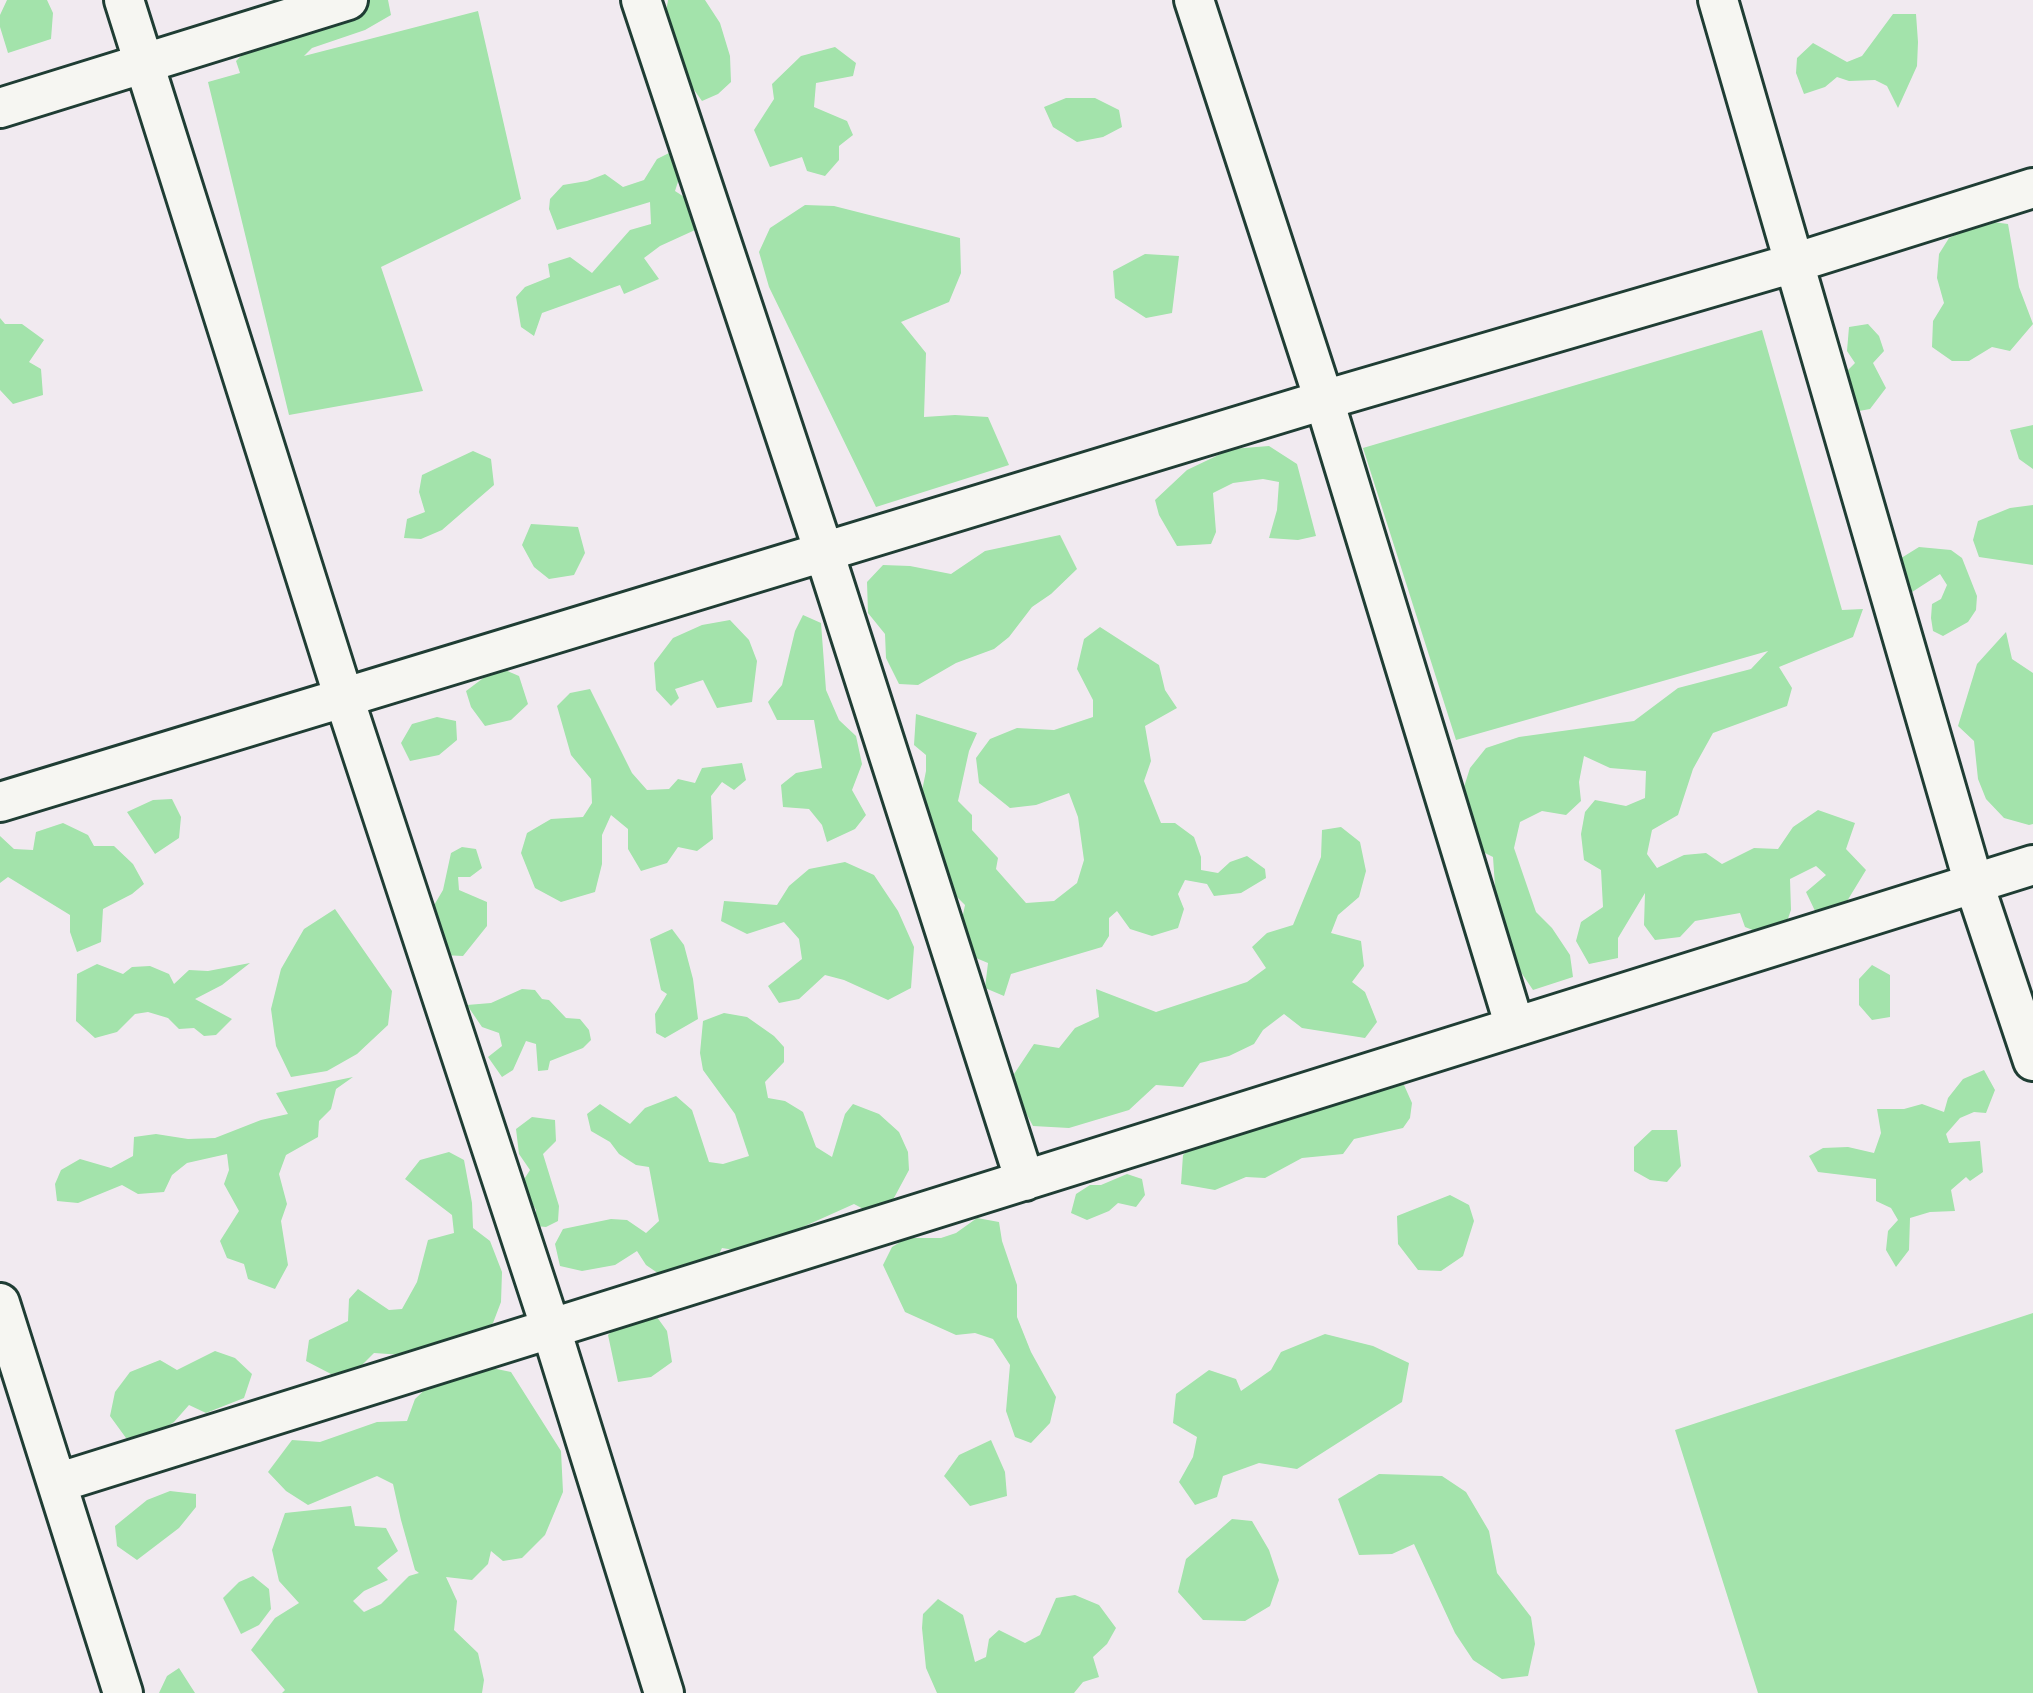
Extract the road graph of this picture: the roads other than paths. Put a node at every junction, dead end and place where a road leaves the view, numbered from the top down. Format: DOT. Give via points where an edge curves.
graph roads {
  1 [pos="124,0"];
  2 [pos="348,0"];
  3 [pos="641,0"];
  4 [pos="1194,0"];
  5 [pos="1718,0"];
  6 [pos="145,63"];
  7 [pos="0,108"];
  8 [pos="2033,188"];
  9 [pos="1794,263"];
  10 [pos="1324,400"];
  11 [pos="824,552"];
  12 [pos="344,698"];
  13 [pos="0,802"];
  14 [pos="2033,866"];
  15 [pos="1974,884"];
  16 [pos="1515,1027"];
  17 [pos="2033,1061"];
  18 [pos="1025,1181"];
  19 [pos="0,1303"];
  20 [pos="551,1329"];
  21 [pos="57,1483"];
  22 [pos="123,1693"];
  23 [pos="664,1693"];
  1 -- 6 [label="street"];
  2 -- 6 [label="street"];
  3 -- 11 [label="street"];
  4 -- 10 [label="street"];
  5 -- 9 [label="street"];
  6 -- 7 [label="street"];
  6 -- 12 [label="street"];
  8 -- 9 [label="street"];
  9 -- 10 [label="street"];
  9 -- 15 [label="street"];
  10 -- 11 [label="street"];
  10 -- 16 [label="street"];
  11 -- 12 [label="street"];
  11 -- 18 [label="street"];
  12 -- 13 [label="street"];
  12 -- 20 [label="street"];
  14 -- 15 [label="street"];
  15 -- 16 [label="street"];
  15 -- 17 [label="street"];
  16 -- 18 [label="street"];
  18 -- 20 [label="street"];
  19 -- 21 [label="street"];
  20 -- 21 [label="street"];
  20 -- 23 [label="street"];
  21 -- 22 [label="street"];
}
